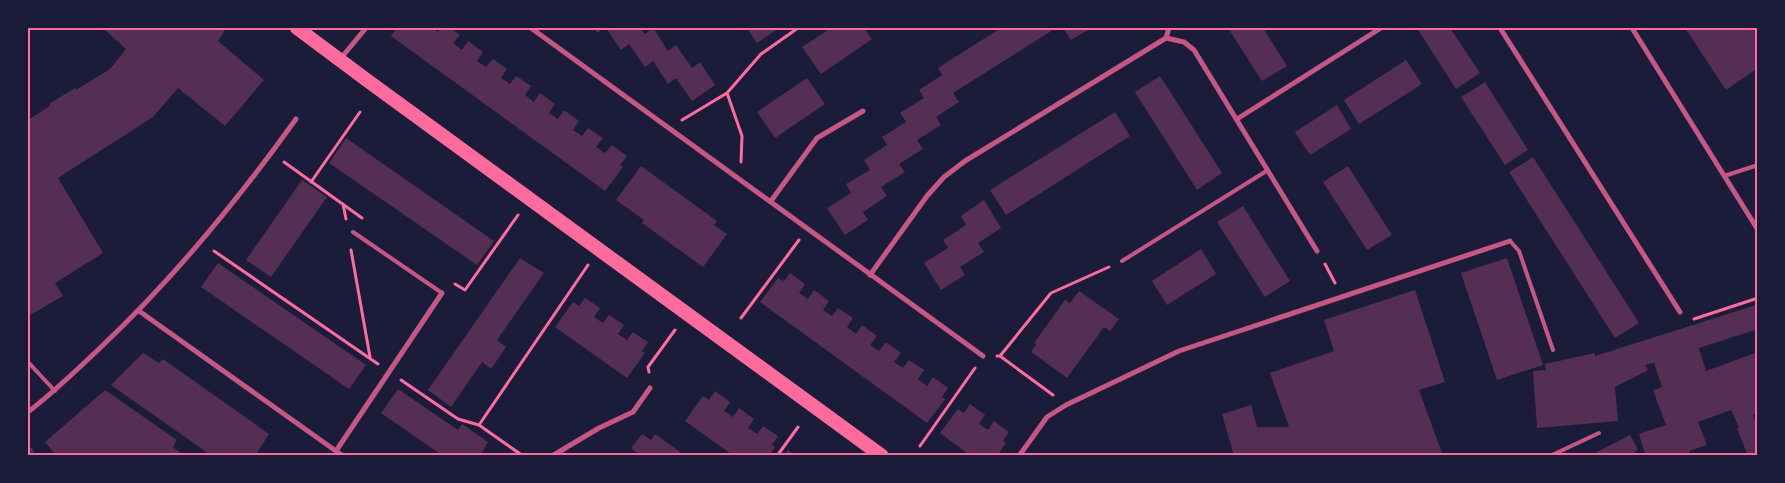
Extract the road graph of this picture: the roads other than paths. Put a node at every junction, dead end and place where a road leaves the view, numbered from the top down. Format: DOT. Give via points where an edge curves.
graph roads {
  1 [pos="298,28"];
  2 [pos="366,28"];
  3 [pos="531,28"];
  4 [pos="1169,28"];
  5 [pos="1381,28"];
  6 [pos="1500,28"];
  7 [pos="1632,28"];
  8 [pos="1166,38"];
  9 [pos="340,60"];
  10 [pos="863,111"];
  11 [pos="296,119"];
  12 [pos="1237,119"];
  13 [pos="1758,165"];
  14 [pos="1268,170"];
  15 [pos="1724,176"];
  16 [pos="771,202"];
  17 [pos="1758,230"];
  18 [pos="353,232"];
  19 [pos="1510,241"];
  20 [pos="1317,251"];
  21 [pos="1122,261"];
  22 [pos="870,275"];
  23 [pos="442,293"];
  24 [pos="139,311"];
  25 [pos="1680,312"];
  26 [pos="1553,350"];
  27 [pos="983,356"];
  28 [pos="28,362"];
  29 [pos="650,388"];
  30 [pos="56,391"];
  31 [pos="28,412"];
  32 [pos="1599,433"];
  33 [pos="336,451"];
  34 [pos="343,456"];
  35 [pos="552,456"];
  36 [pos="882,456"];
  37 [pos="1019,456"];
  38 [pos="1550,456"];
  1 -- 9 [label="highway"];
  2 -- 9 [label="street"];
  3 -- 16 [label="street"];
  4 -- 8 [label="street"];
  5 -- 12 [label="street"];
  6 -- 25 [label="street"];
  7 -- 15 [label="street"];
  8 -- 12 [label="street" via="1184,42 1194,50"];
  8 -- 22 [label="street" via="944,177"];
  9 -- 36 [label="highway"];
  10 -- 16 [label="street" via="817,138"];
  11 -- 24 [label="street" via="201,242"];
  12 -- 14 [label="street"];
  13 -- 15 [label="lane"];
  14 -- 20 [label="street"];
  14 -- 21 [label="lane"];
  15 -- 17 [label="street"];
  16 -- 22 [label="street"];
  18 -- 23 [label="lane"];
  19 -- 26 [label="lane" via="1519,251"];
  19 -- 37 [label="street" via="1179,351 1066,404 1047,417"];
  22 -- 27 [label="street"];
  23 -- 33 [label="street"];
  24 -- 30 [label="street"];
  24 -- 33 [label="street"];
  28 -- 30 [label="lane"];
  29 -- 35 [label="street" via="633,412"];
  30 -- 31 [label="street"];
  32 -- 38 [label="lane"];
  33 -- 34 [label="street"];
}
